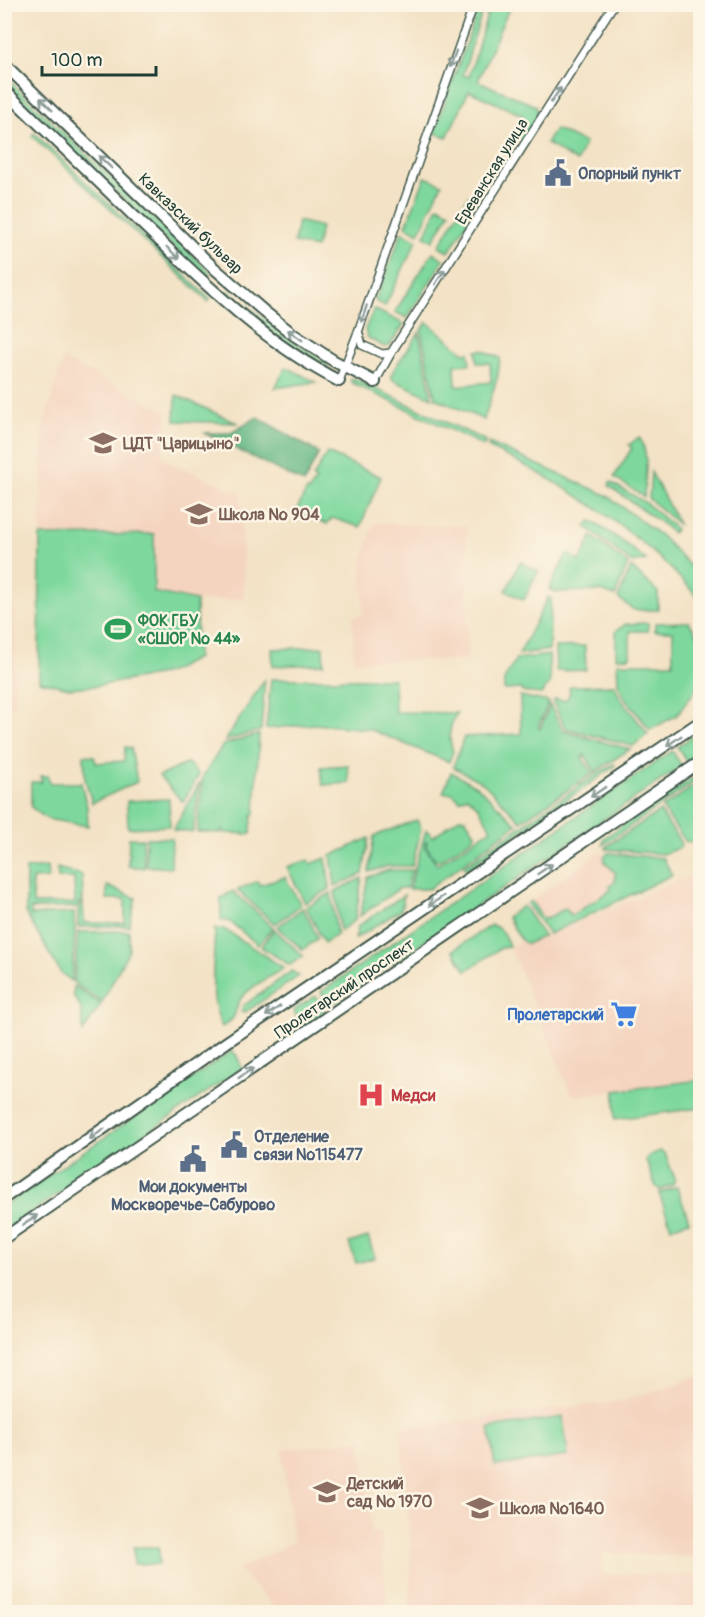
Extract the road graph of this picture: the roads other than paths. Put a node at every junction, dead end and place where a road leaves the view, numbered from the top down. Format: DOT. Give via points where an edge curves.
graph roads {
  1 [pos="474,4"];
  2 [pos="614,4"];
  3 [pos="4,64"];
  4 [pos="4,90"];
  5 [pos="358,332"];
  6 [pos="391,353"];
  7 [pos="344,367"];
  8 [pos="339,381"];
  9 [pos="375,382"];
  10 [pos="700,722"];
  11 [pos="700,762"];
  12 [pos="4,1198"];
  13 [pos="4,1238"];
  1 -- 5 [label="street, one-way"];
  6 -- 2 [label="street, Ереванская улица, one-way"];
  7 -- 3 [label="main road, Кавказский бульвар, one-way" via="294,335 214,268"];
  4 -- 8 [label="main road, Кавказский бульвар, one-way" via="190,270 255,327"];
  5 -- 6 [label="street" via="362,345 382,354"];
  5 -- 7 [label="street"];
  6 -- 9 [label="street, Ереванская улица"];
  7 -- 8 [label="street"];
  7 -- 9 [label="main road, Кавказский бульвар"];
  10 -- 12 [label="main road, Пролетарский проспект, one-way"];
  13 -- 11 [label="main road, Пролетарский проспект, one-way"];
}
